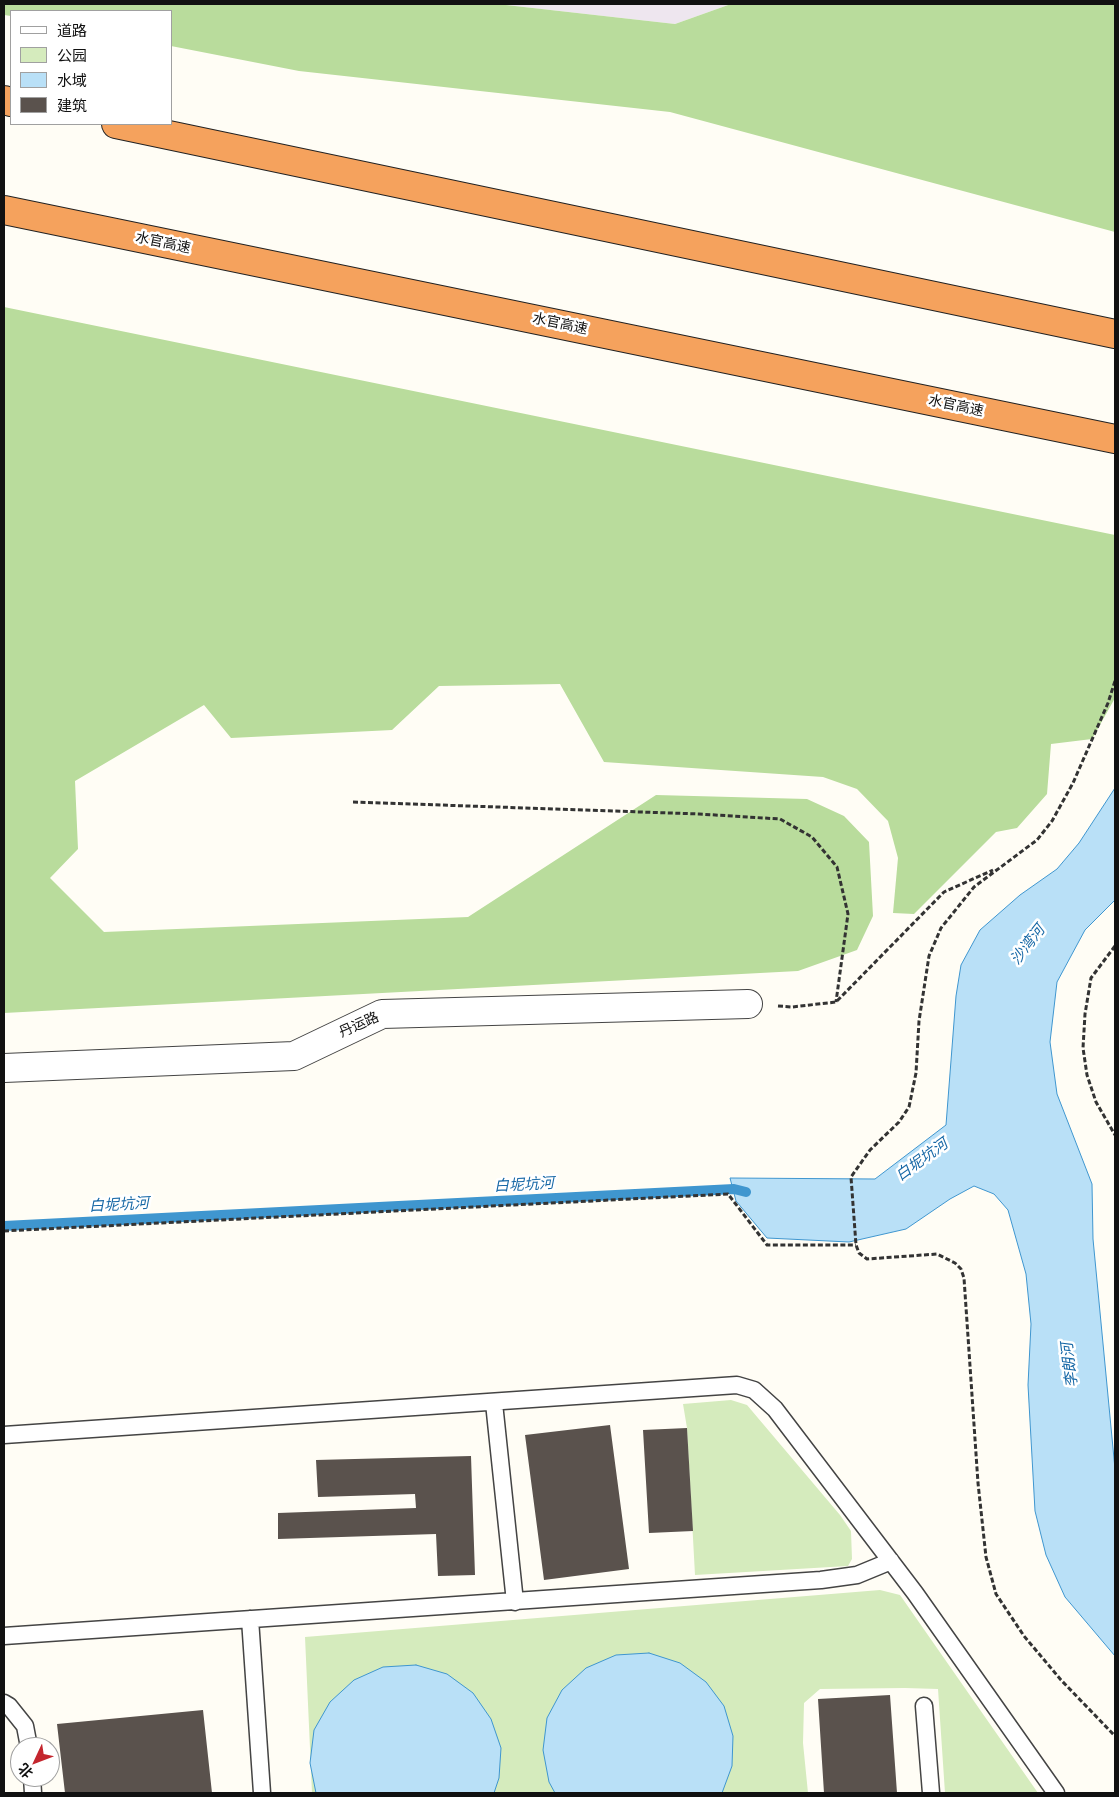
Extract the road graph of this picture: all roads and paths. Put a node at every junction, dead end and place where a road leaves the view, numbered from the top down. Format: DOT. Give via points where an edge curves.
graph roads {
  1 [pos="121,125"];
  2 [pos="4,210"];
  3 [pos="1115,334"];
  4 [pos="1115,439"];
  5 [pos="1115,681"];
  6 [pos="353,802"];
  7 [pos="997,869"];
  8 [pos="1115,946"];
  9 [pos="836,1002"];
  10 [pos="748,1004"];
  11 [pos="4,1068"];
  12 [pos="1115,1135"];
  13 [pos="4,1231"];
  14 [pos="856,1245"];
  15 [pos="494,1403"];
  16 [pos="4,1435"];
  17 [pos="891,1561"];
  18 [pos="515,1602"];
  19 [pos="250,1619"];
  20 [pos="4,1636"];
  21 [pos="4,1703"];
  22 [pos="924,1706"];
  23 [pos="1115,1736"];
  24 [pos="27,1737"];
  25 [pos="262,1793"];
  26 [pos="931,1793"];
  27 [pos="1056,1793"];
  1 -- 3 [label="highway"];
  2 -- 4 [label="highway, 水官高速"];
  5 -- 7 [label="path" via="1073,783 1052,820 1037,840"];
  6 -- 9 [label="path" via="780,819 812,837 837,867 848,914"];
  7 -- 9 [label="path" via="944,892"];
  7 -- 14 [label="path" via="974,887 942,928 929,956 909,1107 851,1176"];
  8 -- 12 [label="path" via="1091,978 1084,1014 1083,1048 1096,1102"];
  9 -- 10 [label="path" via="792,1007"];
  10 -- 11 [label="street, 丹运路" via="382,1014 294,1056"];
  13 -- 14 [label="path" via="728,1194 767,1245"];
  14 -- 23 [label="path" via="859,1254 867,1259 937,1254 950,1259 961,1269 985,1548 996,1594 1024,1636"];
  15 -- 16 [label="lane"];
  15 -- 17 [label="lane" via="737,1385 754,1390 775,1409"];
  15 -- 18 [label="lane"];
  17 -- 18 [label="lane" via="856,1575 821,1580"];
  17 -- 27 [label="lane"];
  18 -- 19 [label="lane"];
  19 -- 20 [label="lane"];
  19 -- 25 [label="lane"];
  21 -- 24 [label="lane" via="24,1726"];
  22 -- 26 [label="lane"];
}
